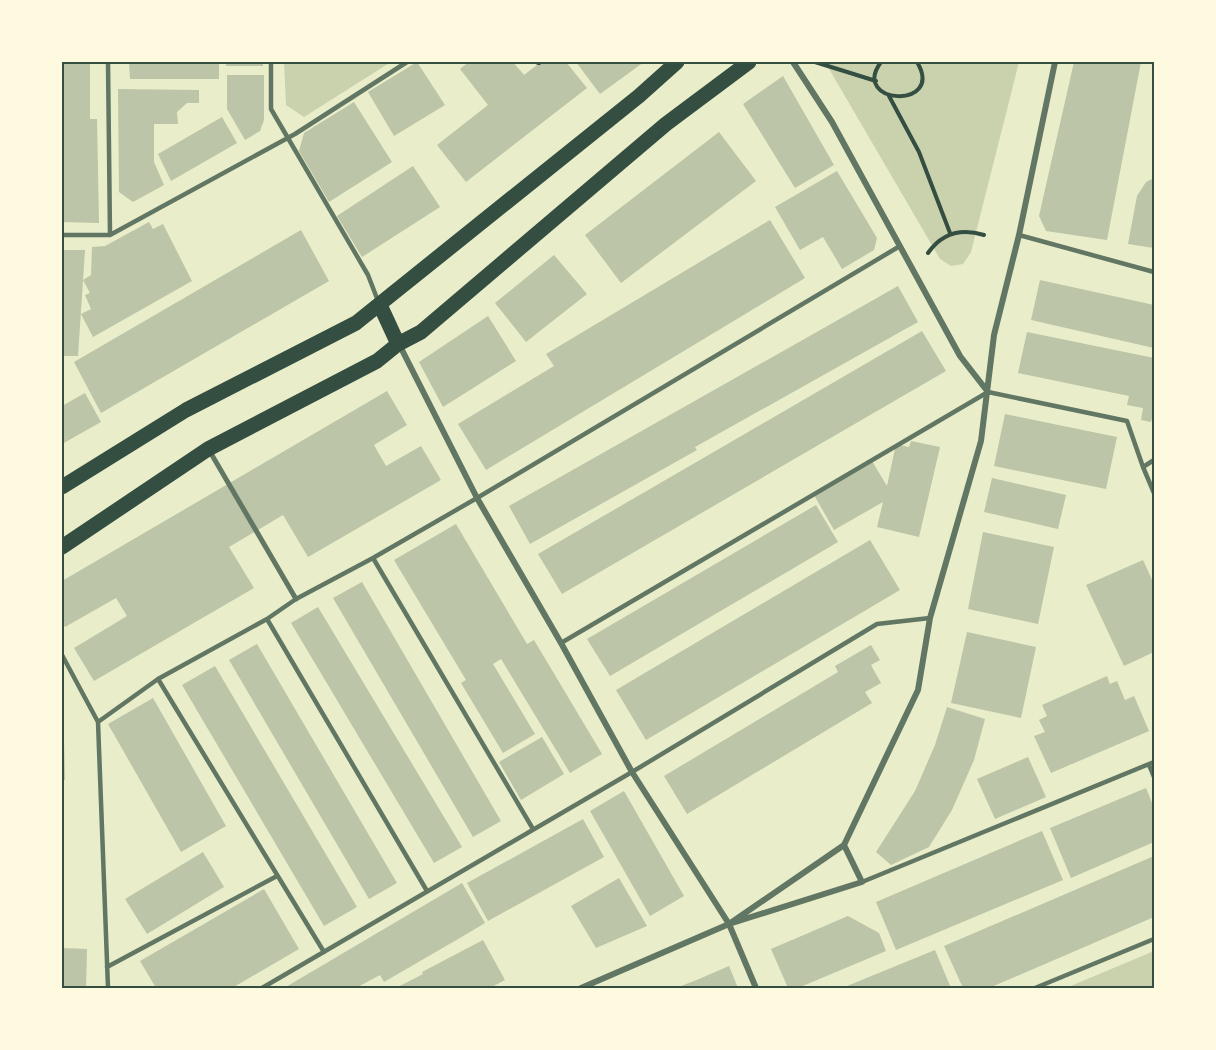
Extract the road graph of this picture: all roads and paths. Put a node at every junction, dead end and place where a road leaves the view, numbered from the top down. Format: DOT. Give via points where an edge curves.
graph roads {
  1 [pos="108,62"];
  2 [pos="271,62"];
  3 [pos="407,62"];
  4 [pos="677,62"];
  5 [pos="749,62"];
  6 [pos="793,62"];
  7 [pos="815,62"];
  8 [pos="882,62"];
  9 [pos="917,62"];
  10 [pos="1055,62"];
  11 [pos="876,81"];
  12 [pos="889,96"];
  13 [pos="288,138"];
  14 [pos="950,233"];
  15 [pos="62,235"];
  16 [pos="110,235"];
  17 [pos="984,235"];
  18 [pos="1019,235"];
  19 [pos="900,245"];
  20 [pos="928,253"];
  21 [pos="1155,272"];
  22 [pos="380,305"];
  23 [pos="398,344"];
  24 [pos="988,392"];
  25 [pos="208,449"];
  26 [pos="1155,460"];
  27 [pos="1143,467"];
  28 [pos="62,487"];
  29 [pos="1155,493"];
  30 [pos="477,498"];
  31 [pos="62,547"];
  32 [pos="373,558"];
  33 [pos="296,599"];
  34 [pos="930,618"];
  35 [pos="267,619"];
  36 [pos="561,643"];
  37 [pos="62,655"];
  38 [pos="158,679"];
  39 [pos="98,722"];
  40 [pos="1152,764"];
  41 [pos="632,772"];
  42 [pos="1155,777"];
  43 [pos="532,829"];
  44 [pos="844,845"];
  45 [pos="277,876"];
  46 [pos="862,882"];
  47 [pos="427,891"];
  48 [pos="729,924"];
  49 [pos="1155,939"];
  50 [pos="324,952"];
  51 [pos="107,967"];
  52 [pos="108,988"];
  53 [pos="262,988"];
  54 [pos="581,988"];
  55 [pos="756,988"];
  56 [pos="1035,988"];
  1 -- 16 [label="lane"];
  2 -- 13 [label="lane" via="271,109"];
  3 -- 13 [label="lane"];
  4 -- 22 [label="main road"];
  5 -- 23 [label="main road" via="666,124 421,332"];
  6 -- 19 [label="street" via="832,122"];
  7 -- 11 [label="path"];
  8 -- 11 [label="path" via="876,70"];
  9 -- 12 [label="path" via="922,76 916,91 900,98"];
  10 -- 18 [label="street"];
  11 -- 12 [label="path"];
  12 -- 14 [label="path" via="919,152"];
  13 -- 16 [label="lane"];
  13 -- 22 [label="lane" via="368,275"];
  14 -- 17 [label="path"];
  14 -- 20 [label="path"];
  15 -- 16 [label="lane"];
  18 -- 21 [label="lane"];
  18 -- 24 [label="street" via="994,335"];
  19 -- 24 [label="street" via="960,356"];
  19 -- 30 [label="lane"];
  22 -- 23 [label="main road"];
  22 -- 28 [label="main road" via="356,323 186,410"];
  23 -- 25 [label="main road" via="377,361"];
  23 -- 30 [label="street"];
  24 -- 27 [label="lane" via="1126,421"];
  24 -- 34 [label="street" via="981,441"];
  24 -- 36 [label="lane"];
  25 -- 31 [label="main road"];
  25 -- 33 [label="street"];
  26 -- 27 [label="lane"];
  27 -- 29 [label="lane"];
  30 -- 32 [label="lane"];
  30 -- 36 [label="street"];
  32 -- 33 [label="lane"];
  32 -- 43 [label="lane"];
  33 -- 35 [label="lane"];
  34 -- 41 [label="lane" via="877,624"];
  34 -- 44 [label="street" via="918,690"];
  35 -- 38 [label="lane"];
  35 -- 47 [label="lane"];
  36 -- 41 [label="street"];
  37 -- 39 [label="lane"];
  38 -- 39 [label="lane"];
  38 -- 45 [label="lane"];
  39 -- 51 [label="lane"];
  40 -- 42 [label="lane"];
  40 -- 46 [label="lane"];
  41 -- 43 [label="lane"];
  41 -- 48 [label="street"];
  43 -- 47 [label="lane"];
  44 -- 46 [label="street"];
  44 -- 48 [label="street"];
  45 -- 50 [label="lane"];
  45 -- 51 [label="lane"];
  46 -- 48 [label="street"];
  47 -- 50 [label="lane"];
  48 -- 54 [label="street"];
  48 -- 55 [label="street"];
  49 -- 56 [label="lane"];
  50 -- 53 [label="lane"];
  51 -- 52 [label="lane"];
}
